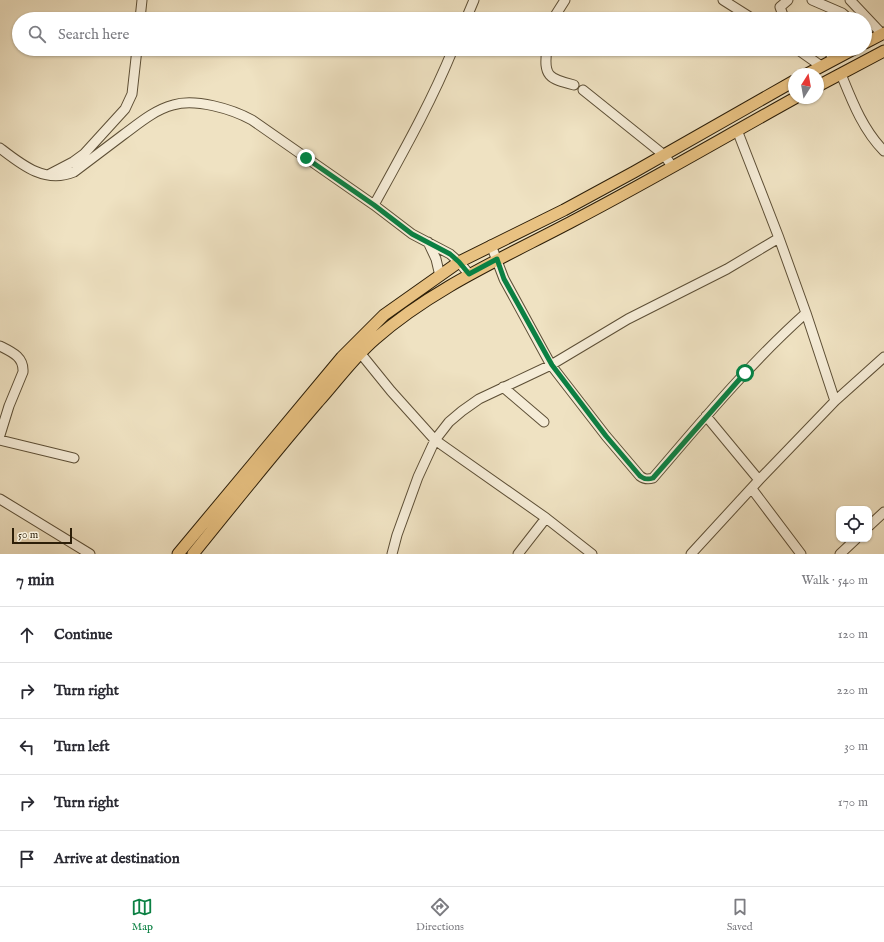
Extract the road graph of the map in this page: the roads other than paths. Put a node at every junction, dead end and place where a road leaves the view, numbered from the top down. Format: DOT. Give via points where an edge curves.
graph roads {
  1 [pos="142,0"];
  2 [pos="474,0"];
  3 [pos="564,0"];
  4 [pos="723,0"];
  5 [pos="788,0"];
  6 [pos="812,0"];
  7 [pos="850,0"];
  8 [pos="141,12"];
  9 [pos="469,12"];
  10 [pos="557,12"];
  11 [pos="743,12"];
  12 [pos="782,12"];
  13 [pos="834,12"];
  14 [pos="862,12"];
  15 [pos="872,22"];
  16 [pos="883,33"];
  17 [pos="872,37"];
  18 [pos="884,51"];
  19 [pos="136,56"];
  20 [pos="450,56"];
  21 [pos="547,56"];
  22 [pos="807,56"];
  23 [pos="832,56"];
  24 [pos="840,56"];
  25 [pos="834,59"];
  26 [pos="821,66"];
  27 [pos="818,68"];
  28 [pos="841,74"];
  29 [pos="824,83"];
  30 [pos="788,84"];
  31 [pos="574,85"];
  32 [pos="584,90"];
  33 [pos="788,102"];
  34 [pos="737,130"];
  35 [pos="0,148"];
  36 [pos="884,151"];
  37 [pos="664,155"];
  38 [pos="672,166"];
  39 [pos="48,175"];
  40 [pos="374,205"];
  41 [pos="779,238"];
  42 [pos="428,242"];
  43 [pos="491,245"];
  44 [pos="497,259"];
  45 [pos="459,262"];
  46 [pos="469,274"];
  47 [pos="440,276"];
  48 [pos="806,313"];
  49 [pos="0,346"];
  50 [pos="357,349"];
  51 [pos="884,357"];
  52 [pos="552,365"];
  53 [pos="502,387"];
  54 [pos="835,402"];
  55 [pos="706,416"];
  56 [pos="544,422"];
  57 [pos="0,435"];
  58 [pos="0,440"];
  59 [pos="435,440"];
  60 [pos="74,458"];
  61 [pos="759,480"];
  62 [pos="752,489"];
  63 [pos="0,499"];
  64 [pos="884,512"];
  65 [pos="546,518"];
  66 [pos="872,523"];
  67 [pos="853,542"];
  68 [pos="90,554"];
  69 [pos="178,554"];
  70 [pos="193,554"];
  71 [pos="392,554"];
  72 [pos="518,554"];
  73 [pos="592,554"];
  74 [pos="691,554"];
  75 [pos="801,554"];
  76 [pos="840,554"];
  1 -- 8 [label="street"];
  2 -- 9 [label="street"];
  3 -- 10 [label="street"];
  4 -- 11 [label="street"];
  5 -- 12 [label="street" via="780,7"];
  6 -- 13 [label="street"];
  7 -- 14 [label="street"];
  15 -- 16 [label="street"];
  16 -- 17 [label="main road"];
  18 -- 28 [label="main road"];
  19 -- 39 [label="street" via="132,94 125,109 84,154"];
  20 -- 40 [label="street" via="425,110"];
  21 -- 31 [label="street" via="546,64 552,78"];
  22 -- 26 [label="street"];
  23 -- 25 [label="street"];
  24 -- 25 [label="main road"];
  25 -- 26 [label="main road"];
  26 -- 27 [label="main road"];
  28 -- 29 [label="main road"];
  28 -- 36 [label="street" via="854,107"];
  30 -- 37 [label="main road"];
  32 -- 37 [label="street"];
  33 -- 34 [label="main road"];
  34 -- 38 [label="main road"];
  34 -- 41 [label="street"];
  35 -- 39 [label="street" via="28,168"];
  37 -- 38 [label="street"];
  37 -- 43 [label="main road" via="571,206"];
  38 -- 44 [label="main road" via="573,221"];
  39 -- 40 [label="street" via="58,176 74,172 161,109 185,102 197,103 230,110 248,118"];
  40 -- 42 [label="street" via="412,234"];
  41 -- 48 [label="street"];
  41 -- 52 [label="street" via="727,269 635,315"];
  42 -- 45 [label="street"];
  42 -- 47 [label="street"];
  43 -- 44 [label="street"];
  43 -- 45 [label="main road"];
  44 -- 46 [label="main road"];
  44 -- 52 [label="street" via="504,279"];
  45 -- 46 [label="street"];
  45 -- 47 [label="main road"];
  46 -- 50 [label="main road"];
  47 -- 50 [label="main road" via="384,315"];
  48 -- 54 [label="street"];
  48 -- 55 [label="street"];
  49 -- 57 [label="street" via="18,356 23,367"];
  50 -- 59 [label="street"];
  50 -- 69 [label="main road" via="342,357"];
  50 -- 70 [label="main road"];
  51 -- 54 [label="street"];
  52 -- 53 [label="street"];
  52 -- 55 [label="street" via="606,436 644,479 653,478"];
  53 -- 56 [label="street"];
  53 -- 59 [label="street" via="462,411 449,422"];
  54 -- 61 [label="street"];
  55 -- 61 [label="street"];
  58 -- 60 [label="street"];
  59 -- 65 [label="street"];
  59 -- 71 [label="street" via="418,477"];
  61 -- 62 [label="street"];
  62 -- 74 [label="street"];
  62 -- 75 [label="street"];
  63 -- 68 [label="street"];
  64 -- 66 [label="street"];
  65 -- 72 [label="street"];
  65 -- 73 [label="street"];
  67 -- 76 [label="street"];
}
